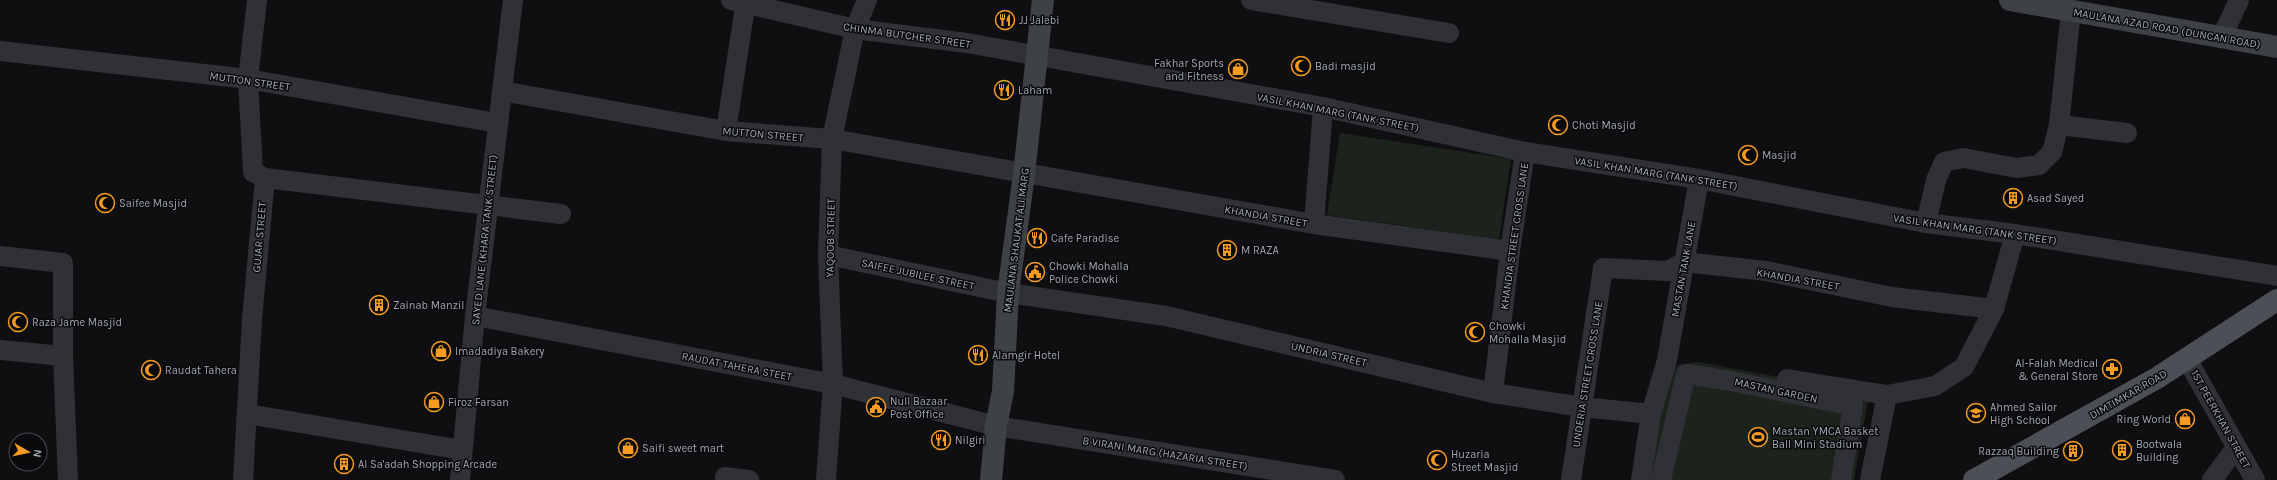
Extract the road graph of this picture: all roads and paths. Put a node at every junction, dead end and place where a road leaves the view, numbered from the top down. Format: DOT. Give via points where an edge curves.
graph roads {
  1 [pos="257,0"];
  2 [pos="513,0"];
  3 [pos="867,0"];
  4 [pos="1044,0"];
  5 [pos="1251,0"];
  6 [pos="2010,0"];
  7 [pos="2239,0"];
  8 [pos="741,1"];
  9 [pos="2071,11"];
  10 [pos="855,29"];
  11 [pos="1449,33"];
  12 [pos="2222,37"];
  13 [pos="2277,47"];
  14 [pos="0,51"];
  15 [pos="1037,57"];
  16 [pos="248,79"];
  17 [pos="502,91"];
  18 [pos="1323,107"];
  19 [pos="497,122"];
  20 [pos="2059,125"];
  21 [pos="726,131"];
  22 [pos="2127,134"];
  23 [pos="832,139"];
  24 [pos="1525,152"];
  25 [pos="1024,174"];
  26 [pos="265,178"];
  27 [pos="1699,179"];
  28 [pos="488,207"];
  29 [pos="561,214"];
  30 [pos="1926,223"];
  31 [pos="1314,224"];
  32 [pos="2015,234"];
  33 [pos="1510,251"];
  34 [pos="828,255"];
  35 [pos="0,256"];
  36 [pos="1684,262"];
  37 [pos="2277,276"];
  38 [pos="1008,293"];
  39 [pos="2277,300"];
  40 [pos="1994,309"];
  41 [pos="475,316"];
  42 [pos="0,350"];
  43 [pos="64,356"];
  44 [pos="2187,358"];
  45 [pos="1667,360"];
  46 [pos="833,384"];
  47 [pos="1493,392"];
  48 [pos="1887,395"];
  49 [pos="1582,407"];
  50 [pos="247,414"];
  51 [pos="1651,414"];
  52 [pos="996,426"];
  53 [pos="1670,434"];
  54 [pos="2236,448"];
  55 [pos="462,450"];
  56 [pos="725,477"];
  57 [pos="68,480"];
  58 [pos="243,480"];
  59 [pos="460,480"];
  60 [pos="749,480"];
  61 [pos="826,480"];
  62 [pos="991,480"];
  63 [pos="1334,480"];
  64 [pos="1571,480"];
  65 [pos="1641,480"];
  66 [pos="1660,480"];
  67 [pos="1672,480"];
  68 [pos="1841,480"];
  69 [pos="1870,480"];
  70 [pos="1974,480"];
  71 [pos="2212,480"];
  72 [pos="2255,480"];
  1 -- 16 [label="street"];
  2 -- 17 [label="street, SAYED LANE (KHARA TANK STREET)"];
  3 -- 10 [label="street, YAQOOB STREET"];
  4 -- 15 [label="main road, MAULANA SHAUKAT ALI MARG"];
  5 -- 11 [label="street"];
  6 -- 9 [label="main road, MAULANA AZAD ROAD (DUNCAN ROAD)"];
  7 -- 12 [label="street"];
  8 -- 10 [label="street, CHINMA BUTCHER STREET"];
  8 -- 21 [label="street"];
  9 -- 12 [label="main road, MAULANA AZAD ROAD (DUNCAN ROAD)"];
  9 -- 20 [label="street"];
  10 -- 15 [label="street, CHINMA BUTCHER STREET" via="967,42"];
  10 -- 23 [label="street, YAQOOB STREET"];
  12 -- 13 [label="main road, MAULANA AZAD ROAD (DUNCAN ROAD)"];
  14 -- 16 [label="street, MUTTON STREET"];
  15 -- 18 [label="street, VASIL KHAN MARG (TANK STREET)"];
  15 -- 25 [label="main road, MAULANA SHAUKAT ALI MARG"];
  16 -- 19 [label="street, MUTTON STREET"];
  16 -- 26 [label="street" via="253,172"];
  17 -- 19 [label="street, SAYED LANE (KHARA TANK STREET)"];
  17 -- 21 [label="street, MUTTON STREET"];
  18 -- 24 [label="street, VASIL KHAN MARG (TANK STREET)"];
  18 -- 31 [label="street"];
  19 -- 28 [label="street, SAYED LANE (KHARA TANK STREET)"];
  20 -- 22 [label="street"];
  20 -- 30 [label="street" via="2052,152 2039,165 2017,168 1963,158 1944,162 1936,180"];
  21 -- 23 [label="street, MUTTON STREET"];
  23 -- 25 [label="street, MUTTON STREET"];
  23 -- 34 [label="street, YAQOOB STREET"];
  24 -- 27 [label="street, VASIL KHAN MARG (TANK STREET)"];
  24 -- 33 [label="street, KHANDIA STREET CROSS LANE"];
  25 -- 31 [label="street, KHANDIA STREET"];
  25 -- 38 [label="main road, MAULANA SHAUKAT ALI MARG"];
  26 -- 28 [label="street"];
  26 -- 50 [label="street, GUJAR STREET" via="252,319"];
  27 -- 30 [label="street, VASIL KHAN MARG (TANK STREET)"];
  27 -- 36 [label="street, MASTAN TANK LANE"];
  28 -- 29 [label="street"];
  28 -- 41 [label="street, SAYED LANE (KHARA TANK STREET)"];
  30 -- 32 [label="street, VASIL KHAN MARG (TANK STREET)"];
  31 -- 33 [label="street, KHANDIA STREET"];
  32 -- 37 [label="street, VASIL KHAN MARG (TANK STREET)"];
  32 -- 40 [label="street"];
  33 -- 47 [label="street, KHANDIA STREET CROSS LANE"];
  34 -- 38 [label="street, SAIFEE JUBILEE STREET"];
  34 -- 46 [label="street, YAQOOB STREET"];
  35 -- 43 [label="street" via="63,263"];
  36 -- 40 [label="street, KHANDIA STREET" via="1766,272 1892,297"];
  36 -- 45 [label="street, MASTAN TANK LANE"];
  36 -- 49 [label="street, UNDERIA STREET CROSS LANE" via="1668,271 1603,268"];
  38 -- 47 [label="street, UNDRIA STREET" via="1166,316"];
  38 -- 52 [label="main road, MAULANA SHAUKAT ALI MARG" via="1003,391"];
  39 -- 44 [label="main road, DIMTIMKAR ROAD"];
  40 -- 48 [label="street" via="1964,367 1935,386"];
  41 -- 46 [label="street, RAUDAT TAHERA STEET"];
  41 -- 55 [label="street, SAYED LANE (KHARA TANK STREET)"];
  42 -- 43 [label="street"];
  43 -- 57 [label="street"];
  44 -- 54 [label="street, 1ST PEERKHAN STREET"];
  44 -- 70 [label="main road, DIMTIMKAR ROAD" via="2157,378"];
  45 -- 48 [label="street"];
  45 -- 51 [label="street, MASTAN TANK LANE"];
  46 -- 52 [label="street, RAUDAT TAHERA STEET"];
  46 -- 61 [label="street, YAQOOB STREET"];
  47 -- 49 [label="street, UNDRIA STREET"];
  48 -- 69 [label="street"];
  49 -- 51 [label="street, UNDRIA STREET"];
  49 -- 64 [label="street, UNDERIA STREET CROSS LANE"];
  50 -- 55 [label="street"];
  50 -- 58 [label="street, GUJAR STREET"];
  51 -- 65 [label="street, MASTAN TANK LANE"];
  52 -- 62 [label="main road, MAULANA SHAUKAT ALI MARG"];
  52 -- 63 [label="street, B VIRANI MARG (HAZARIA STREET)"];
  53 -- 66 [label="street, MASTAN GARDEN"];
  53 -- 67 [label="street, MASTAN GARDEN"];
  53 -- 68 [label="street, MASTAN GARDEN" via="1686,374 1853,406"];
  54 -- 71 [label="street"];
  54 -- 72 [label="street, 1ST PEERKHAN STREET"];
  55 -- 59 [label="street, SAYED LANE (KHARA TANK STREET)"];
  56 -- 60 [label="street"];
}
